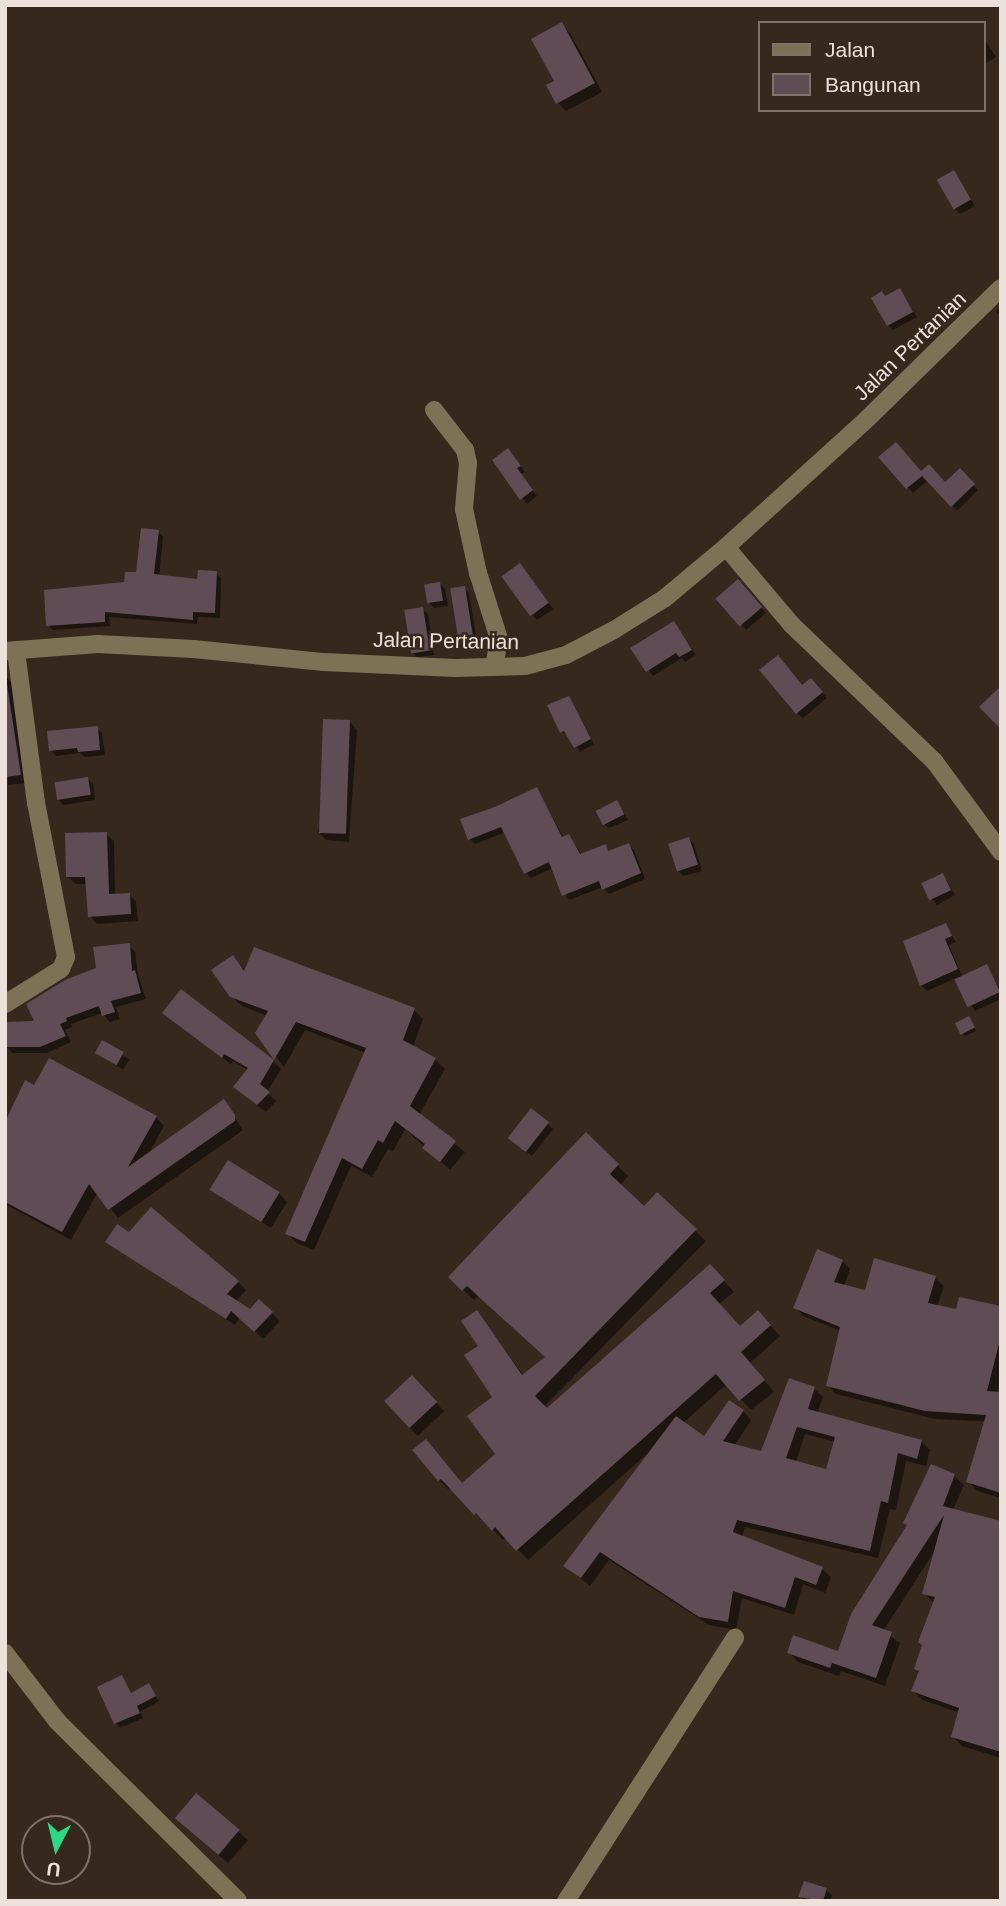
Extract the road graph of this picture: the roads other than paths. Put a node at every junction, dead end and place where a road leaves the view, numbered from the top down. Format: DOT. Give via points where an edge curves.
graph roads {
  1 [pos="1001,288"];
  2 [pos="434,410"];
  3 [pos="726,547"];
  4 [pos="11,651"];
  5 [pos="494,667"];
  6 [pos="1001,852"];
  7 [pos="5,1004"];
  8 [pos="735,1638"];
  9 [pos="5,1653"];
  10 [pos="238,1901"];
  11 [pos="566,1901"];
  1 -- 3 [label="street, Jalan Pertanian"];
  2 -- 5 [label="street" via="465,450 464,509 499,639"];
  3 -- 5 [label="street, Jalan Pertanian" via="665,598 566,655 525,666"];
  3 -- 6 [label="street" via="792,625 934,761"];
  4 -- 5 [label="street, Jalan Pertanian" via="98,644 324,662"];
  4 -- 7 [label="street" via="66,957 61,969"];
  8 -- 11 [label="street"];
  9 -- 10 [label="street" via="57,1721"];
}
